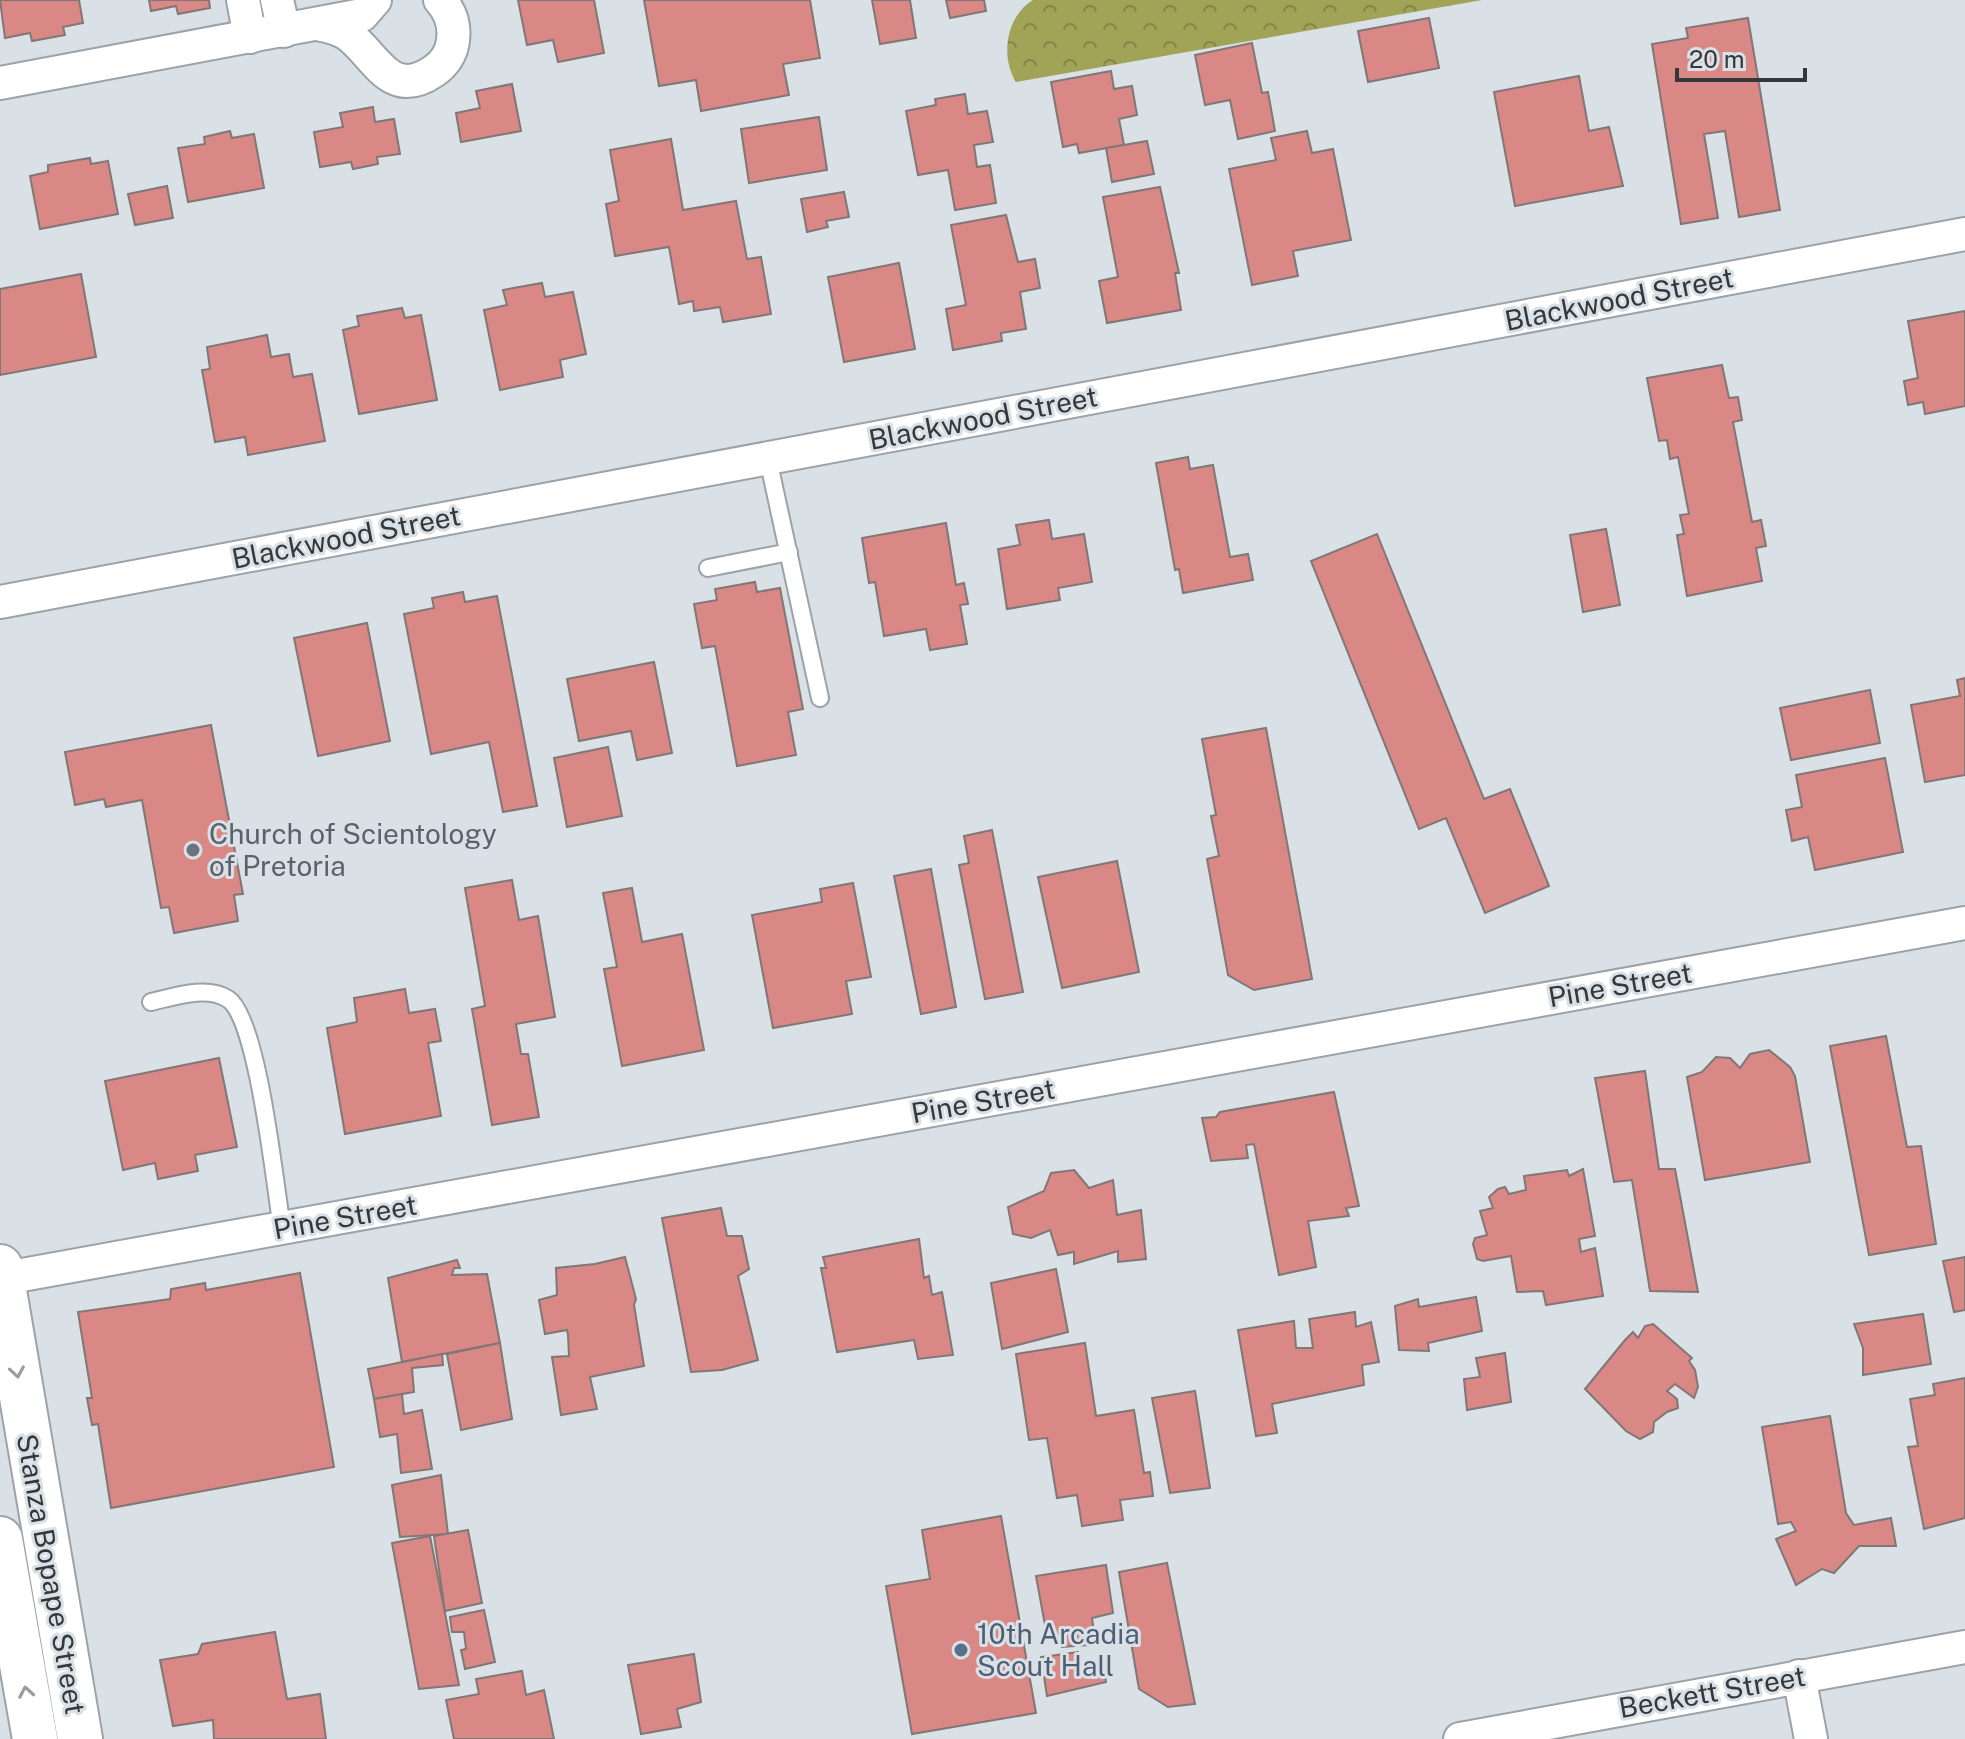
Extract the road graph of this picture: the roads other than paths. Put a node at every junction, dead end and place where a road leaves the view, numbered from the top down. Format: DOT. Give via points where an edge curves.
graph roads {
  1 [pos="243,0"];
  2 [pos="375,0"];
  3 [pos="440,0"];
  4 [pos="281,15"];
  5 [pos="317,24"];
  6 [pos="250,37"];
  7 [pos="0,83"];
  8 [pos="1965,234"];
  9 [pos="768,459"];
  10 [pos="789,552"];
  11 [pos="708,568"];
  12 [pos="0,602"];
  13 [pos="820,698"];
  14 [pos="1965,923"];
  15 [pos="151,1002"];
  16 [pos="282,1228"];
  17 [pos="1,1275"];
  18 [pos="0,1539"];
  19 [pos="1965,1647"];
  20 [pos="1799,1676"];
  21 [pos="35,1739"];
  22 [pos="80,1739"];
  23 [pos="1460,1739"];
  24 [pos="1811,1739"];
  1 -- 6 [label="street"];
  2 -- 5 [label="street" via="362,15"];
  3 -- 5 [label="street" via="453,25 453,41 449,56 424,77 392,77 348,35"];
  4 -- 5 [label="street"];
  4 -- 6 [label="street"];
  6 -- 7 [label="street"];
  8 -- 9 [label="street, Blackwood Street"];
  9 -- 10 [label="lane"];
  9 -- 12 [label="street, Blackwood Street"];
  10 -- 11 [label="lane"];
  10 -- 13 [label="lane"];
  14 -- 16 [label="street, Pine Street"];
  15 -- 16 [label="lane" via="203,993 225,996 238,1006 254,1053"];
  16 -- 17 [label="street, Pine Street"];
  17 -- 22 [label="main road, Stanza Bopape Street, one-way"];
  21 -- 18 [label="main road, Stanza Bopape Street, one-way"];
  19 -- 20 [label="street, Beckett Street"];
  20 -- 23 [label="street, Beckett Street"];
  20 -- 24 [label="street"];
}
